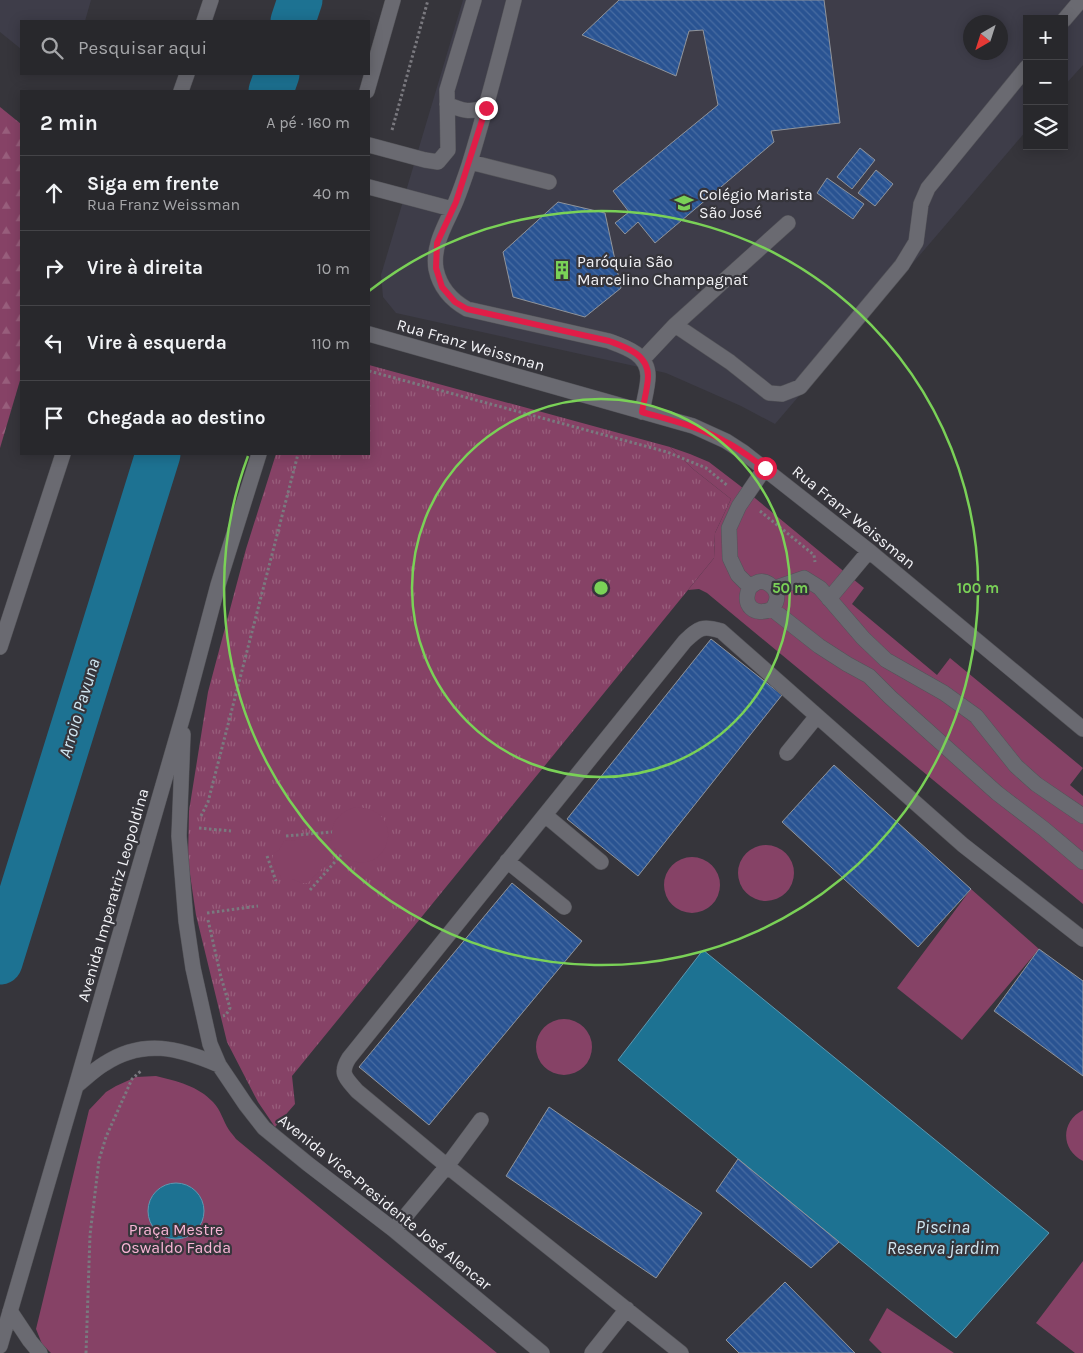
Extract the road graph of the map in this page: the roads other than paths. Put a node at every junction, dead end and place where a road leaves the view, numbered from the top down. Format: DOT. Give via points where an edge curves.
graph roads {
  1 [pos="211,0"];
  2 [pos="393,0"];
  3 [pos="474,0"];
  4 [pos="514,0"];
  5 [pos="1081,0"];
  6 [pos="1068,15"];
  7 [pos="204,20"];
  8 [pos="1023,72"];
  9 [pos="187,75"];
  10 [pos="181,90"];
  11 [pos="366,90"];
  12 [pos="447,104"];
  13 [pos="486,108"];
  14 [pos="370,145"];
  15 [pos="470,162"];
  16 [pos="549,182"];
  17 [pos="370,187"];
  18 [pos="452,209"];
  19 [pos="788,224"];
  20 [pos="675,325"];
  21 [pos="370,334"];
  22 [pos="643,359"];
  23 [pos="642,412"];
  24 [pos="63,455"];
  25 [pos="259,455"];
  26 [pos="765,468"];
  27 [pos="869,551"];
  28 [pos="750,587"];
  29 [pos="775,588"];
  30 [pos="825,593"];
  31 [pos="772,609"];
  32 [pos="0,647"];
  33 [pos="184,709"];
  34 [pos="817,716"];
  35 [pos="1083,729"];
  36 [pos="787,752"];
  37 [pos="544,815"];
  38 [pos="1083,816"];
  39 [pos="507,861"];
  40 [pos="601,862"];
  41 [pos="1083,862"];
  42 [pos="564,907"];
  43 [pos="1083,939"];
  44 [pos="219,1065"];
  45 [pos="76,1086"];
  46 [pos="481,1120"];
  47 [pos="447,1166"];
  48 [pos="394,1230"];
  49 [pos="627,1309"];
  50 [pos="10,1311"];
  51 [pos="0,1346"];
  52 [pos="532,1350"];
  53 [pos="40,1353"];
  54 [pos="592,1353"];
  55 [pos="682,1353"];
  1 -- 7 [label="street"];
  2 -- 11 [label="street"];
  3 -- 12 [label="street" via="447,90"];
  4 -- 13 [label="street"];
  5 -- 6 [label="street"];
  8 -- 20 [label="street" via="928,188 921,204 916,242 902,265 800,387 782,394 770,393"];
  9 -- 10 [label="street"];
  12 -- 13 [label="street" via="474,112"];
  12 -- 14 [label="street" via="448,150 438,162"];
  13 -- 15 [label="street"];
  15 -- 16 [label="street"];
  15 -- 18 [label="street"];
  17 -- 18 [label="street"];
  18 -- 22 [label="street" via="437,243 436,268 442,287 455,302 467,309 609,341 630,349"];
  19 -- 20 [label="street"];
  20 -- 22 [label="street"];
  21 -- 23 [label="street, Rua Franz Weissman"];
  22 -- 23 [label="street" via="648,374"];
  23 -- 26 [label="street, Rua Franz Weissman" via="693,426 726,441"];
  24 -- 32 [label="street"];
  25 -- 33 [label="street, Avenida Imperatriz Leopoldina"];
  26 -- 27 [label="street, Rua Franz Weissman"];
  26 -- 28 [label="street" via="730,528 730,558 738,575"];
  27 -- 30 [label="street"];
  27 -- 35 [label="street, Rua Franz Weissman"];
  28 -- 29 [label="street" via="766,582"];
  28 -- 31 [label="street" via="748,604 759,612"];
  29 -- 30 [label="street" via="804,578"];
  29 -- 31 [label="street" via="777,603"];
  30 -- 38 [label="street" via="886,660 944,693 976,716 1016,766"];
  31 -- 41 [label="street" via="819,646 869,676 997,792"];
  33 -- 44 [label="street, Avenida Vice-Presidente José Alencar" via="179,836 186,921 210,1044"];
  33 -- 45 [label="street, Avenida Imperatriz Leopoldina"];
  34 -- 36 [label="street"];
  34 -- 37 [label="street" via="721,631 709,627 698,630"];
  34 -- 43 [label="street" via="963,845"];
  37 -- 39 [label="street"];
  37 -- 40 [label="street"];
  39 -- 42 [label="street"];
  39 -- 47 [label="street" via="343,1067 345,1077 357,1091"];
  44 -- 45 [label="street" via="177,1050 144,1048 104,1064"];
  44 -- 48 [label="street, Avenida Vice-Presidente José Alencar" via="264,1128"];
  45 -- 50 [label="street, Avenida Imperatriz Leopoldina"];
  46 -- 47 [label="street"];
  47 -- 48 [label="street"];
  47 -- 49 [label="street"];
  48 -- 52 [label="street, Avenida Vice-Presidente José Alencar"];
  49 -- 54 [label="street"];
  49 -- 55 [label="street"];
  50 -- 51 [label="street, Avenida Imperatriz Leopoldina"];
  50 -- 53 [label="street"];
}
